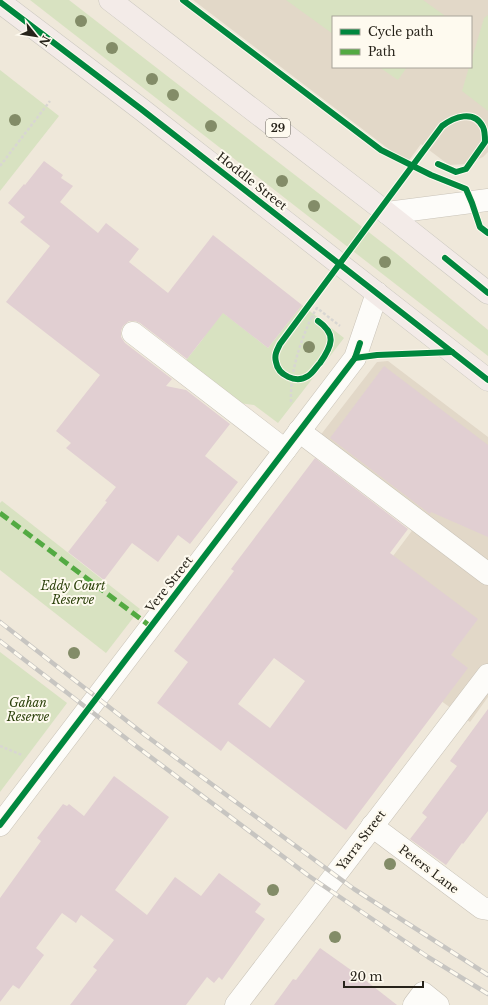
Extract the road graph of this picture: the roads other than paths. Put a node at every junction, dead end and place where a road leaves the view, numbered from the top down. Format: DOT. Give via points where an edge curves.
graph roads {
  1 [pos="110,0"];
  2 [pos="0,2"];
  3 [pos="488,200"];
  4 [pos="387,212"];
  5 [pos="377,293"];
  6 [pos="488,293"];
  7 [pos="133,333"];
  8 [pos="488,380"];
  9 [pos="299,431"];
  10 [pos="285,450"];
  11 [pos="488,574"];
  12 [pos="488,675"];
  13 [pos="0,825"];
  14 [pos="372,826"];
  15 [pos="488,909"];
  16 [pos="236,1005"];
  17 [pos="414,1005"];
  18 [pos="438,1005"];
  1 -- 4 [label="highway, 29"];
  2 -- 5 [label="highway, Hoddle Street" via="141,108"];
  3 -- 4 [label="street"];
  4 -- 6 [label="highway, 29"];
  5 -- 8 [label="highway, Hoddle Street"];
  5 -- 9 [label="street, Vere Street" via="355,358"];
  7 -- 10 [label="street"];
  9 -- 10 [label="street, Vere Street"];
  9 -- 11 [label="street"];
  10 -- 13 [label="street, Vere Street"];
  12 -- 14 [label="street, Yarra Street"];
  14 -- 15 [label="street, Peters Lane" via="482,908"];
  14 -- 16 [label="street, Yarra Street"];
  17 -- 18 [label="street" via="423,993"];
}
